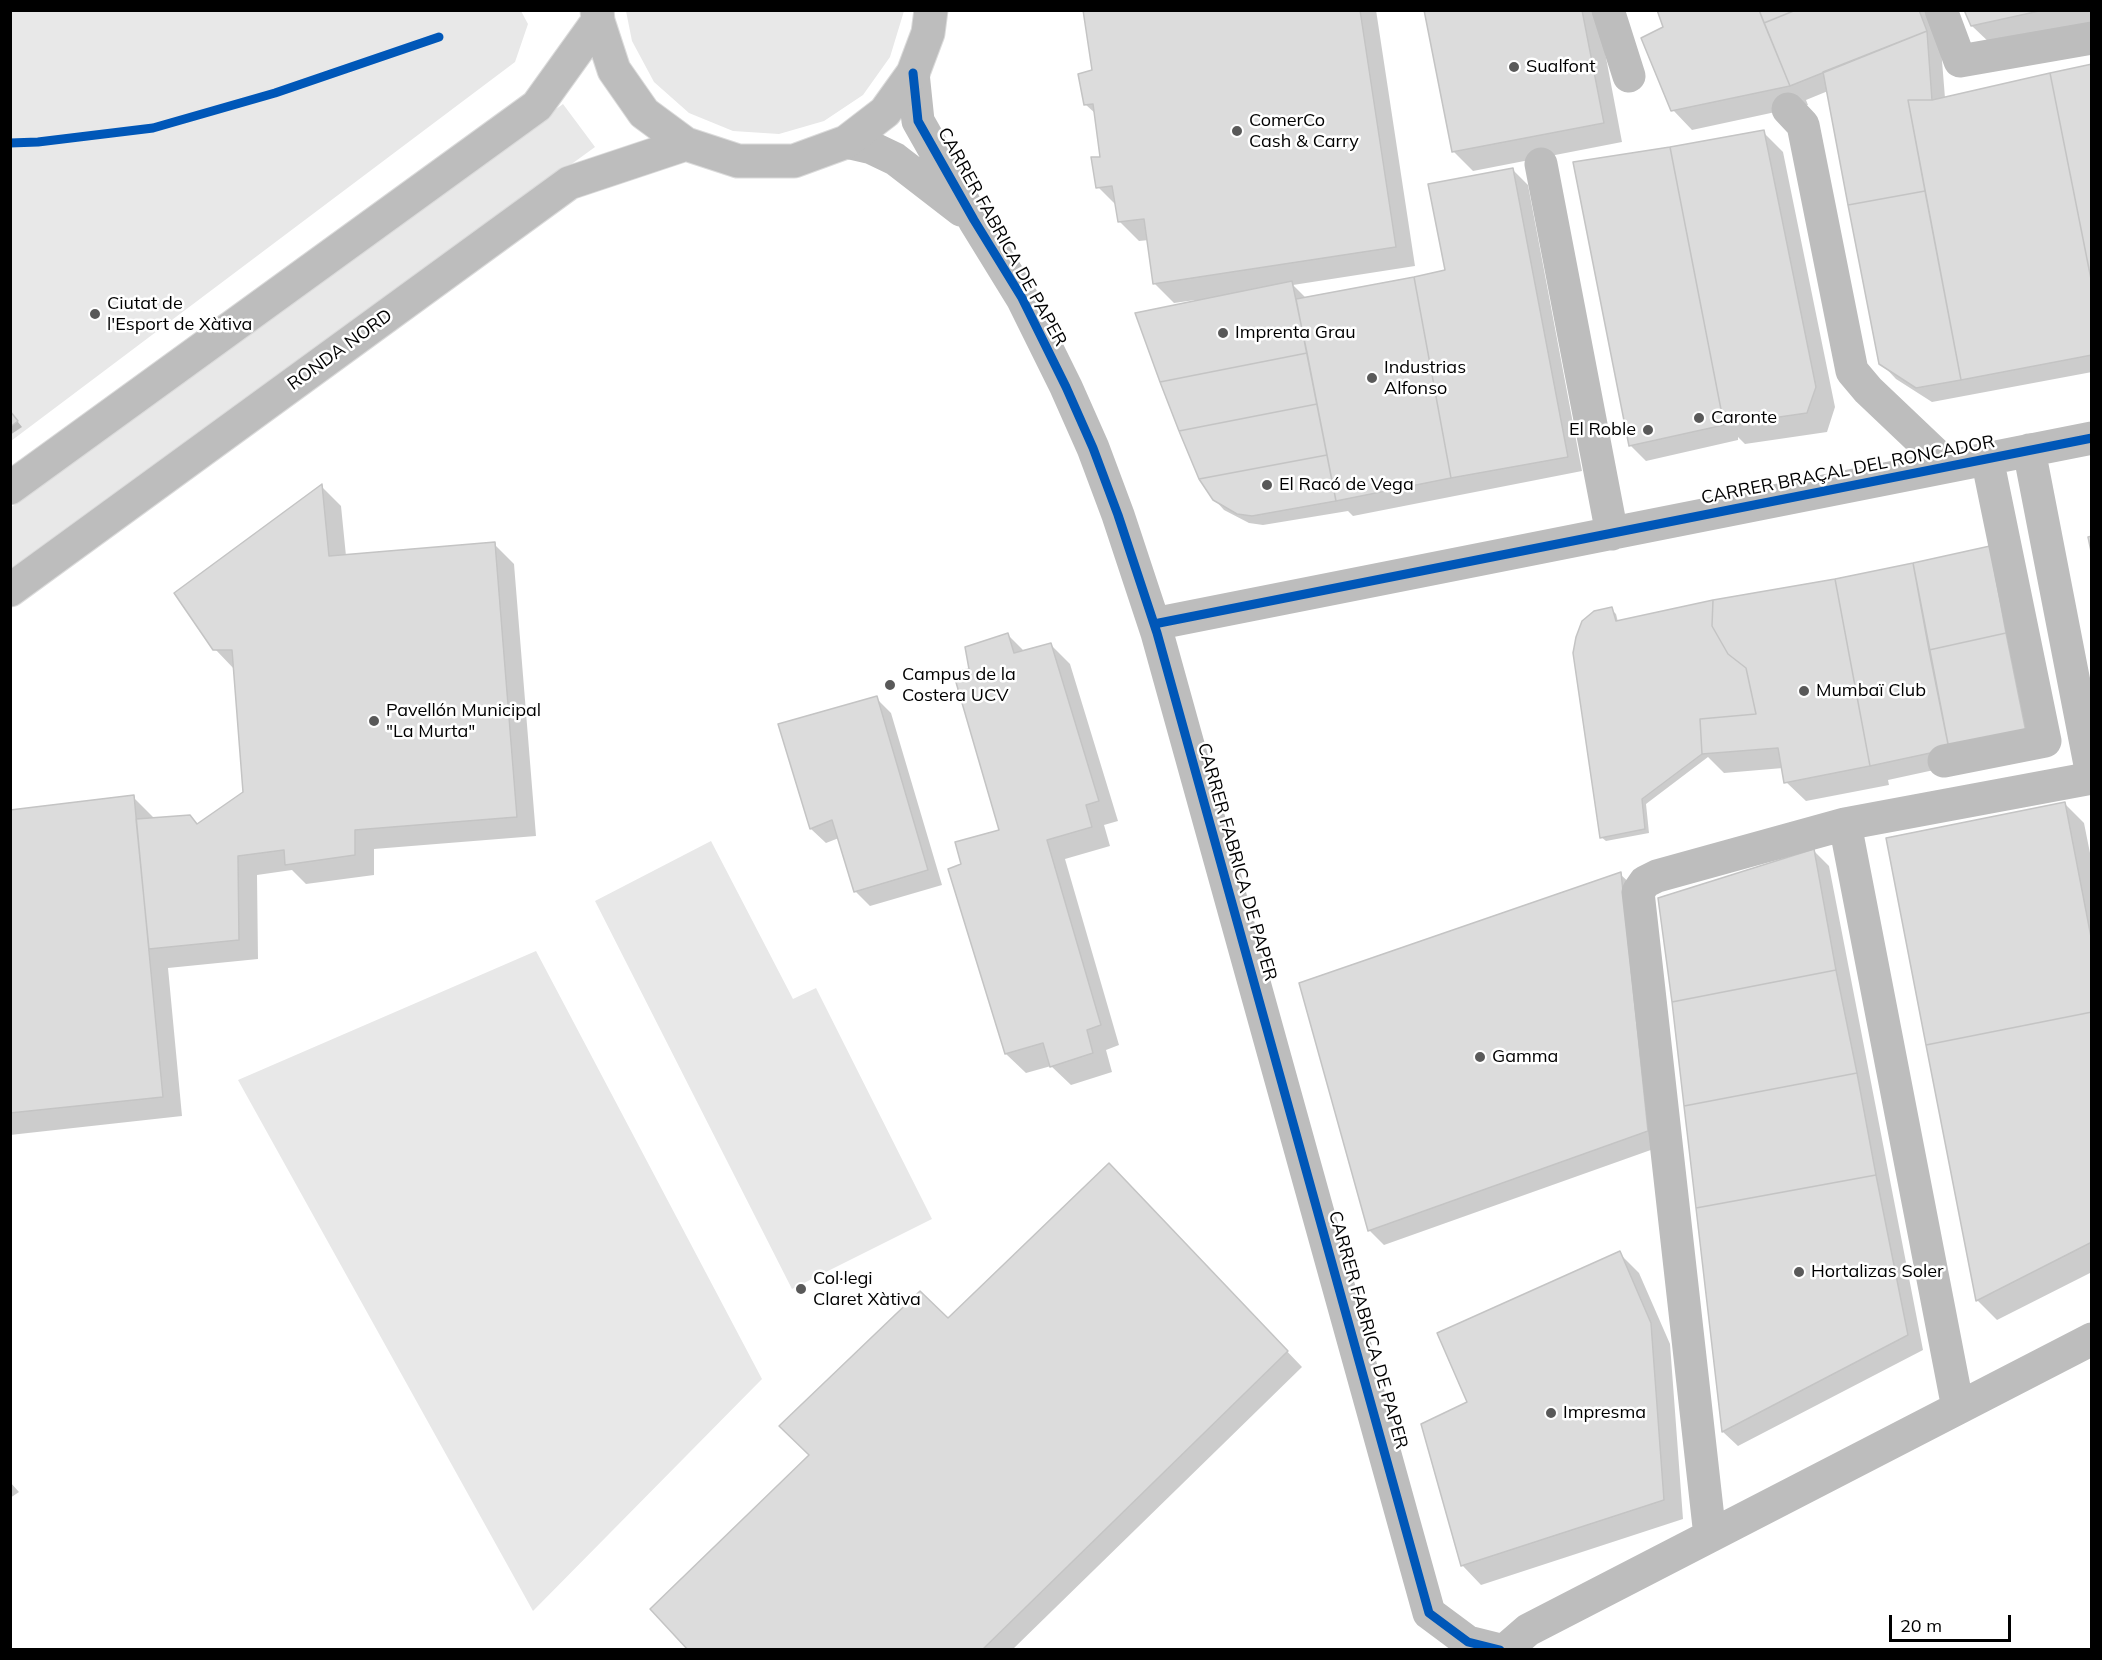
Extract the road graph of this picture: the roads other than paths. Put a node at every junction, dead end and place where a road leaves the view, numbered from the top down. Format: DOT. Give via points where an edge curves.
graph roads {
  1 [pos="931,10"];
  2 [pos="1608,10"];
  3 [pos="1941,10"];
  4 [pos="597,16"];
  5 [pos="2091,38"];
  6 [pos="913,74"];
  7 [pos="1629,76"];
  8 [pos="1788,109"];
  9 [pos="846,142"];
  10 [pos="686,144"];
  11 [pos="1541,164"];
  12 [pos="974,220"];
  13 [pos="2091,438"];
  14 [pos="2029,450"];
  15 [pos="1987,458"];
  16 [pos="1948,466"];
  17 [pos="10,488"];
  18 [pos="1612,534"];
  19 [pos="10,590"];
  20 [pos="1154,624"];
  21 [pos="1944,761"];
  22 [pos="2091,776"];
  23 [pos="1845,824"];
  24 [pos="2091,1339"];
  25 [pos="1958,1408"];
  26 [pos="1710,1536"];
  27 [pos="1500,1650"];
  28 [pos="1505,1650"];
  1 -- 6 [label="street" via="928,33"];
  2 -- 7 [label="street"];
  3 -- 5 [label="street" via="1960,61"];
  4 -- 10 [label="street" via="614,70 644,113"];
  4 -- 17 [label="street" via="537,106"];
  6 -- 9 [label="street" via="885,112"];
  6 -- 12 [label="street, CARRER FABRICA DE PAPER" via="918,121"];
  8 -- 16 [label="street" via="1803,125 1852,371"];
  9 -- 10 [label="street" via="794,161 738,161"];
  9 -- 12 [label="street, CARRER FABRICA DE PAPER" via="895,159"];
  10 -- 19 [label="street, RONDA NORD" via="569,183"];
  11 -- 18 [label="street"];
  12 -- 20 [label="street, CARRER FABRICA DE PAPER" via="1022,298 1084,427"];
  13 -- 14 [label="street, CARRER BRAÇAL DEL RONCADOR"];
  14 -- 15 [label="street, CARRER BRAÇAL DEL RONCADOR"];
  14 -- 22 [label="street"];
  15 -- 16 [label="street, CARRER BRAÇAL DEL RONCADOR"];
  15 -- 21 [label="street" via="2044,741"];
  16 -- 18 [label="street, CARRER BRAÇAL DEL RONCADOR"];
  18 -- 20 [label="street, CARRER BRAÇAL DEL RONCADOR"];
  20 -- 27 [label="street, CARRER FABRICA DE PAPER" via="1429,1613 1468,1642"];
  22 -- 23 [label="street"];
  23 -- 25 [label="street"];
  23 -- 26 [label="street" via="1657,876 1645,882 1638,892"];
  24 -- 25 [label="street"];
  25 -- 26 [label="street"];
  26 -- 28 [label="street" via="1528,1630"];
}
